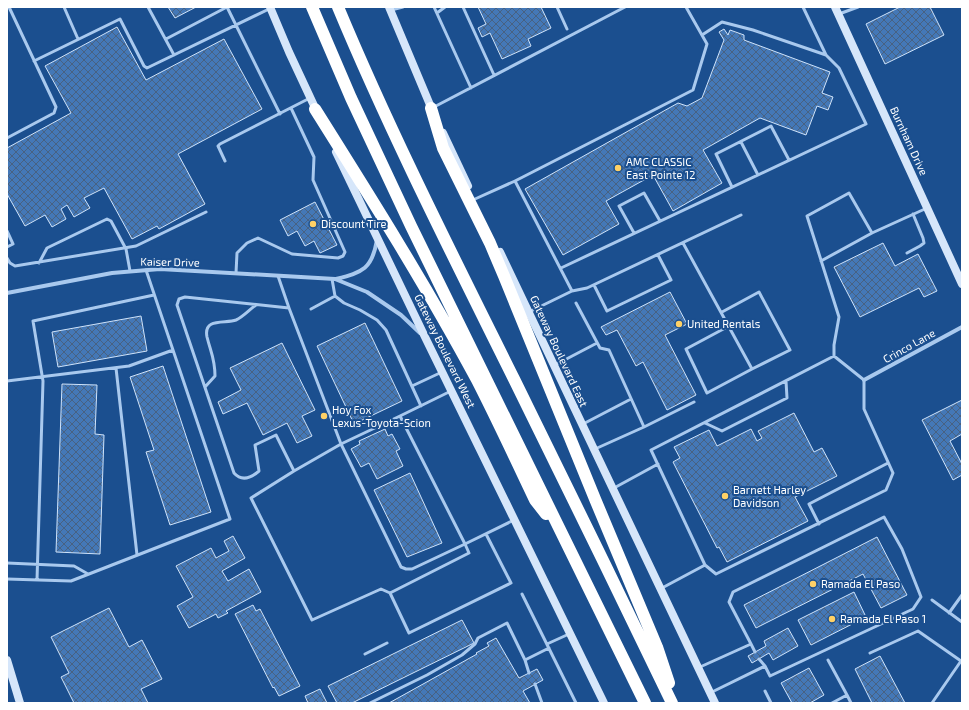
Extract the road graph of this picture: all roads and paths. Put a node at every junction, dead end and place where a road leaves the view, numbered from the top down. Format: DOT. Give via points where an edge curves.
graph roads {
  1 [pos="8,7"];
  2 [pos="64,7"];
  3 [pos="148,7"];
  4 [pos="312,7"];
  5 [pos="338,7"];
  6 [pos="403,7"];
  7 [pos="434,7"];
  8 [pos="445,7"];
  9 [pos="463,7"];
  10 [pos="557,7"];
  11 [pos="625,7"];
  12 [pos="686,7"];
  13 [pos="803,7"];
  14 [pos="858,7"];
  15 [pos="271,8"];
  16 [pos="390,8"];
  17 [pos="837,11"];
  18 [pos="437,13"];
  19 [pos="236,26"];
  20 [pos="567,29"];
  21 [pos="702,35"];
  22 [pos="78,39"];
  23 [pos="166,39"];
  24 [pos="174,55"];
  25 [pos="826,55"];
  26 [pos="34,61"];
  27 [pos="494,75"];
  28 [pos="471,88"];
  29 [pos="313,104"];
  30 [pos="291,108"];
  31 [pos="431,108"];
  32 [pos="280,114"];
  33 [pos="7,138"];
  34 [pos="741,142"];
  35 [pos="789,160"];
  36 [pos="225,161"];
  37 [pos="758,175"];
  38 [pos="515,181"];
  39 [pos="732,187"];
  40 [pos="475,199"];
  41 [pos="927,208"];
  42 [pos="206,212"];
  43 [pos="913,214"];
  44 [pos="741,215"];
  45 [pos="660,221"];
  46 [pos="7,231"];
  47 [pos="634,233"];
  48 [pos="872,233"];
  49 [pos="378,238"];
  50 [pos="683,243"];
  51 [pos="7,247"];
  52 [pos="126,249"];
  53 [pos="907,253"];
  54 [pos="658,255"];
  55 [pos="7,258"];
  56 [pos="821,261"];
  57 [pos="39,263"];
  58 [pos="561,268"];
  59 [pos="146,270"];
  60 [pos="130,271"];
  61 [pos="236,273"];
  62 [pos="278,276"];
  63 [pos="333,279"];
  64 [pos="962,284"];
  65 [pos="594,285"];
  66 [pos="572,291"];
  67 [pos="7,293"];
  68 [pos="154,295"];
  69 [pos="335,296"];
  70 [pos="576,302"];
  71 [pos="256,304"];
  72 [pos="289,308"];
  73 [pos="311,309"];
  74 [pos="529,312"];
  75 [pos="722,312"];
  76 [pos="729,326"];
  77 [pos="962,327"];
  78 [pos="425,337"];
  79 [pos="597,343"];
  80 [pos="173,350"];
  81 [pos="834,356"];
  82 [pos="554,365"];
  83 [pos="116,368"];
  84 [pos="752,369"];
  85 [pos="442,372"];
  86 [pos="42,377"];
  87 [pos="7,380"];
  88 [pos="864,380"];
  89 [pos="786,381"];
  90 [pos="412,386"];
  91 [pos="205,387"];
  92 [pos="451,391"];
  93 [pos="631,399"];
  94 [pos="694,402"];
  95 [pos="420,406"];
  96 [pos="400,416"];
  97 [pos="705,423"];
  98 [pos="582,425"];
  99 [pos="644,427"];
  100 [pos="341,444"];
  101 [pos="594,450"];
  102 [pos="888,463"];
  103 [pos="658,464"];
  104 [pos="294,471"];
  105 [pos="612,488"];
  106 [pos="514,520"];
  107 [pos="819,524"];
  108 [pos="486,534"];
  109 [pos="564,539"];
  110 [pos="464,544"];
  111 [pos="137,555"];
  112 [pos="7,563"];
  113 [pos="37,564"];
  114 [pos="705,565"];
  115 [pos="88,574"];
  116 [pos="7,579"];
  117 [pos="37,580"];
  118 [pos="660,589"];
  119 [pos="390,593"];
  120 [pos="522,594"];
  121 [pos="962,595"];
  122 [pos="932,600"];
  123 [pos="949,613"];
  124 [pos="962,622"];
  125 [pos="570,634"];
  126 [pos="387,643"];
  127 [pos="751,644"];
  128 [pos="548,646"];
  129 [pos="755,652"];
  130 [pos="870,653"];
  131 [pos="365,654"];
  132 [pos="759,659"];
  133 [pos="525,660"];
  134 [pos="828,660"];
  135 [pos="961,662"];
  136 [pos="7,663"];
  137 [pos="765,666"];
  138 [pos="698,668"];
  139 [pos="529,673"];
  140 [pos="535,684"];
  141 [pos="765,691"];
  142 [pos="710,692"];
  143 [pos="847,695"];
  144 [pos="20,703"];
  145 [pos="370,703"];
  146 [pos="542,703"];
  147 [pos="576,703"];
  148 [pos="604,703"];
  149 [pos="644,703"];
  150 [pos="672,703"];
  151 [pos="676,703"];
  152 [pos="715,703"];
  153 [pos="771,703"];
  154 [pos="832,703"];
  155 [pos="851,703"];
  156 [pos="932,703"];
  1 -- 26 [label="lane"];
  2 -- 22 [label="lane"];
  3 -- 23 [label="lane"];
  4 -- 109 [label="highway" via="351,98"];
  5 -- 150 [label="highway" via="455,260"];
  6 -- 16 [label="lane"];
  7 -- 18 [label="lane"];
  8 -- 18 [label="lane"];
  9 -- 27 [label="lane"];
  10 -- 20 [label="lane"];
  11 -- 27 [label="lane"];
  12 -- 21 [label="lane"];
  13 -- 25 [label="lane"];
  14 -- 17 [label="lane"];
  15 -- 19 [label="lane"];
  15 -- 29 [label="main road, Gateway Boulevard West"];
  16 -- 31 [label="main road, Gateway Boulevard East"];
  17 -- 41 [label="main road, Burnham Drive"];
  18 -- 28 [label="lane"];
  19 -- 23 [label="lane" via="227,8"];
  19 -- 24 [label="lane"];
  19 -- 32 [label="lane"];
  21 -- 25 [label="lane" via="722,22"];
  21 -- 38 [label="lane" via="707,44 693,90"];
  22 -- 24 [label="lane" via="120,19 146,68"];
  22 -- 26 [label="lane"];
  23 -- 24 [label="lane"];
  25 -- 35 [label="lane" via="838,68 866,124"];
  26 -- 33 [label="lane" via="56,110"];
  27 -- 28 [label="lane"];
  28 -- 31 [label="lane"];
  29 -- 30 [label="lane"];
  29 -- 49 [label="main road, Gateway Boulevard West"];
  29 -- 109 [label="highway" via="411,263 477,380 535,500"];
  30 -- 32 [label="lane"];
  30 -- 61 [label="lane" via="314,157 312,180 345,252 338,258 292,254 258,238 247,243 237,253"];
  31 -- 40 [label="main road, Gateway Boulevard East"];
  31 -- 151 [label="highway" via="443,148 490,243 657,647"];
  32 -- 36 [label="lane" via="220,144 218,146"];
  34 -- 35 [label="lane" via="771,126"];
  34 -- 37 [label="lane"];
  34 -- 39 [label="lane" via="716,154"];
  35 -- 37 [label="lane"];
  37 -- 39 [label="lane"];
  38 -- 40 [label="lane"];
  38 -- 58 [label="lane"];
  39 -- 45 [label="lane"];
  40 -- 74 [label="main road, Gateway Boulevard East"];
  41 -- 43 [label="lane"];
  41 -- 64 [label="main road, Burnham Drive"];
  42 -- 52 [label="lane"];
  43 -- 48 [label="lane"];
  43 -- 53 [label="lane" via="924,243"];
  44 -- 50 [label="lane"];
  45 -- 47 [label="lane"];
  45 -- 47 [label="lane" via="644,193 619,206"];
  46 -- 51 [label="lane" via="13,244"];
  47 -- 58 [label="lane"];
  48 -- 56 [label="lane"];
  48 -- 56 [label="lane" via="850,193 807,216"];
  49 -- 63 [label="street, Kaiser Drive" via="375,253 366,267 354,275"];
  49 -- 78 [label="main road, Gateway Boulevard West"];
  50 -- 54 [label="lane"];
  50 -- 75 [label="lane"];
  52 -- 57 [label="lane"];
  52 -- 57 [label="lane" via="111,221 107,219 47,248"];
  52 -- 60 [label="lane"];
  54 -- 65 [label="lane"];
  54 -- 65 [label="lane" via="671,280 607,311"];
  55 -- 57 [label="lane" via="15,266"];
  56 -- 81 [label="lane" via="839,317"];
  58 -- 66 [label="lane"];
  59 -- 60 [label="street, Kaiser Drive"];
  59 -- 61 [label="street, Kaiser Drive" via="160,268"];
  59 -- 68 [label="lane"];
  60 -- 67 [label="street, Kaiser Drive"];
  61 -- 62 [label="street, Kaiser Drive"];
  62 -- 63 [label="street, Kaiser Drive"];
  62 -- 72 [label="lane"];
  63 -- 69 [label="lane"];
  63 -- 78 [label="street, Kaiser Drive" via="367,292"];
  65 -- 66 [label="lane"];
  66 -- 74 [label="lane"];
  68 -- 80 [label="lane"];
  68 -- 86 [label="lane" via="33,320"];
  69 -- 73 [label="lane"];
  69 -- 90 [label="lane" via="376,320 386,330"];
  70 -- 79 [label="lane"];
  71 -- 72 [label="lane"];
  71 -- 91 [label="lane" via="237,320 210,325 207,336 215,362 215,376"];
  71 -- 91 [label="lane" via="185,297 179,299 177,305"];
  72 -- 100 [label="lane"];
  74 -- 82 [label="main road, Gateway Boulevard East"];
  75 -- 76 [label="lane"];
  75 -- 84 [label="lane" via="759,292 790,350"];
  76 -- 84 [label="lane"];
  76 -- 84 [label="lane" via="686,348 707,393"];
  77 -- 88 [label="street, Crinco Lane"];
  78 -- 85 [label="main road, Gateway Boulevard West"];
  79 -- 82 [label="lane"];
  79 -- 93 [label="lane" via="600,348 609,350"];
  80 -- 83 [label="lane" via="129,366"];
  80 -- 111 [label="lane" via="230,519"];
  81 -- 88 [label="lane"];
  81 -- 89 [label="lane"];
  82 -- 98 [label="main road, Gateway Boulevard East"];
  83 -- 86 [label="lane"];
  83 -- 111 [label="lane"];
  85 -- 90 [label="lane"];
  85 -- 92 [label="main road, Gateway Boulevard West"];
  86 -- 87 [label="lane"];
  86 -- 113 [label="lane"];
  88 -- 102 [label="lane" via="864,409"];
  89 -- 97 [label="lane"];
  89 -- 97 [label="lane" via="787,398 722,431"];
  90 -- 95 [label="lane"];
  91 -- 104 [label="lane" via="234,473 238,478 244,479 259,471 255,445 276,435"];
  92 -- 95 [label="lane"];
  92 -- 106 [label="main road, Gateway Boulevard West"];
  93 -- 98 [label="lane"];
  93 -- 99 [label="lane"];
  94 -- 99 [label="lane"];
  95 -- 96 [label="lane"];
  96 -- 100 [label="lane"];
  96 -- 110 [label="lane"];
  97 -- 103 [label="lane" via="651,450"];
  98 -- 101 [label="main road, Gateway Boulevard East"];
  99 -- 101 [label="lane"];
  100 -- 104 [label="lane"];
  100 -- 110 [label="lane" via="401,567 412,569"];
  101 -- 105 [label="main road, Gateway Boulevard East"];
  102 -- 107 [label="lane" via="893,473 886,490"];
  102 -- 107 [label="lane" via="809,504"];
  103 -- 105 [label="lane"];
  103 -- 114 [label="lane"];
  104 -- 119 [label="lane" via="251,498 312,620 381,589"];
  105 -- 118 [label="main road, Gateway Boulevard East"];
  106 -- 108 [label="lane"];
  106 -- 125 [label="main road, Gateway Boulevard West"];
  107 -- 114 [label="lane" via="716,574"];
  108 -- 110 [label="lane"];
  108 -- 119 [label="lane" via="511,583 409,633"];
  109 -- 149 [label="highway"];
  110 -- 119 [label="lane" via="469,553"];
  111 -- 115 [label="lane"];
  112 -- 113 [label="lane"];
  113 -- 115 [label="lane" via="74,566"];
  113 -- 117 [label="lane"];
  114 -- 118 [label="lane"];
  115 -- 117 [label="lane" via="71,581"];
  116 -- 117 [label="lane"];
  118 -- 138 [label="main road, Gateway Boulevard East"];
  120 -- 128 [label="lane"];
  121 -- 123 [label="lane"];
  122 -- 123 [label="lane"];
  123 -- 124 [label="lane"];
  125 -- 128 [label="lane"];
  125 -- 148 [label="main road, Gateway Boulevard West"];
  126 -- 131 [label="lane"];
  127 -- 129 [label="lane"];
  127 -- 137 [label="lane" via="729,602 733,592 884,517 902,549 921,597 913,609 770,676"];
  127 -- 138 [label="lane"];
  128 -- 133 [label="lane"];
  128 -- 147 [label="lane"];
  130 -- 135 [label="lane" via="918,631"];
  132 -- 137 [label="lane"];
  133 -- 139 [label="lane"];
  133 -- 145 [label="lane" via="507,623 478,638 462,655 427,676"];
  134 -- 143 [label="lane"];
  135 -- 156 [label="lane"];
  136 -- 144 [label="main road"];
  137 -- 142 [label="lane"];
  138 -- 142 [label="main road, Gateway Boulevard East"];
  140 -- 146 [label="lane"];
  141 -- 153 [label="lane"];
  142 -- 152 [label="main road, Gateway Boulevard East"];
  143 -- 154 [label="lane"];
  143 -- 155 [label="lane"];
}
